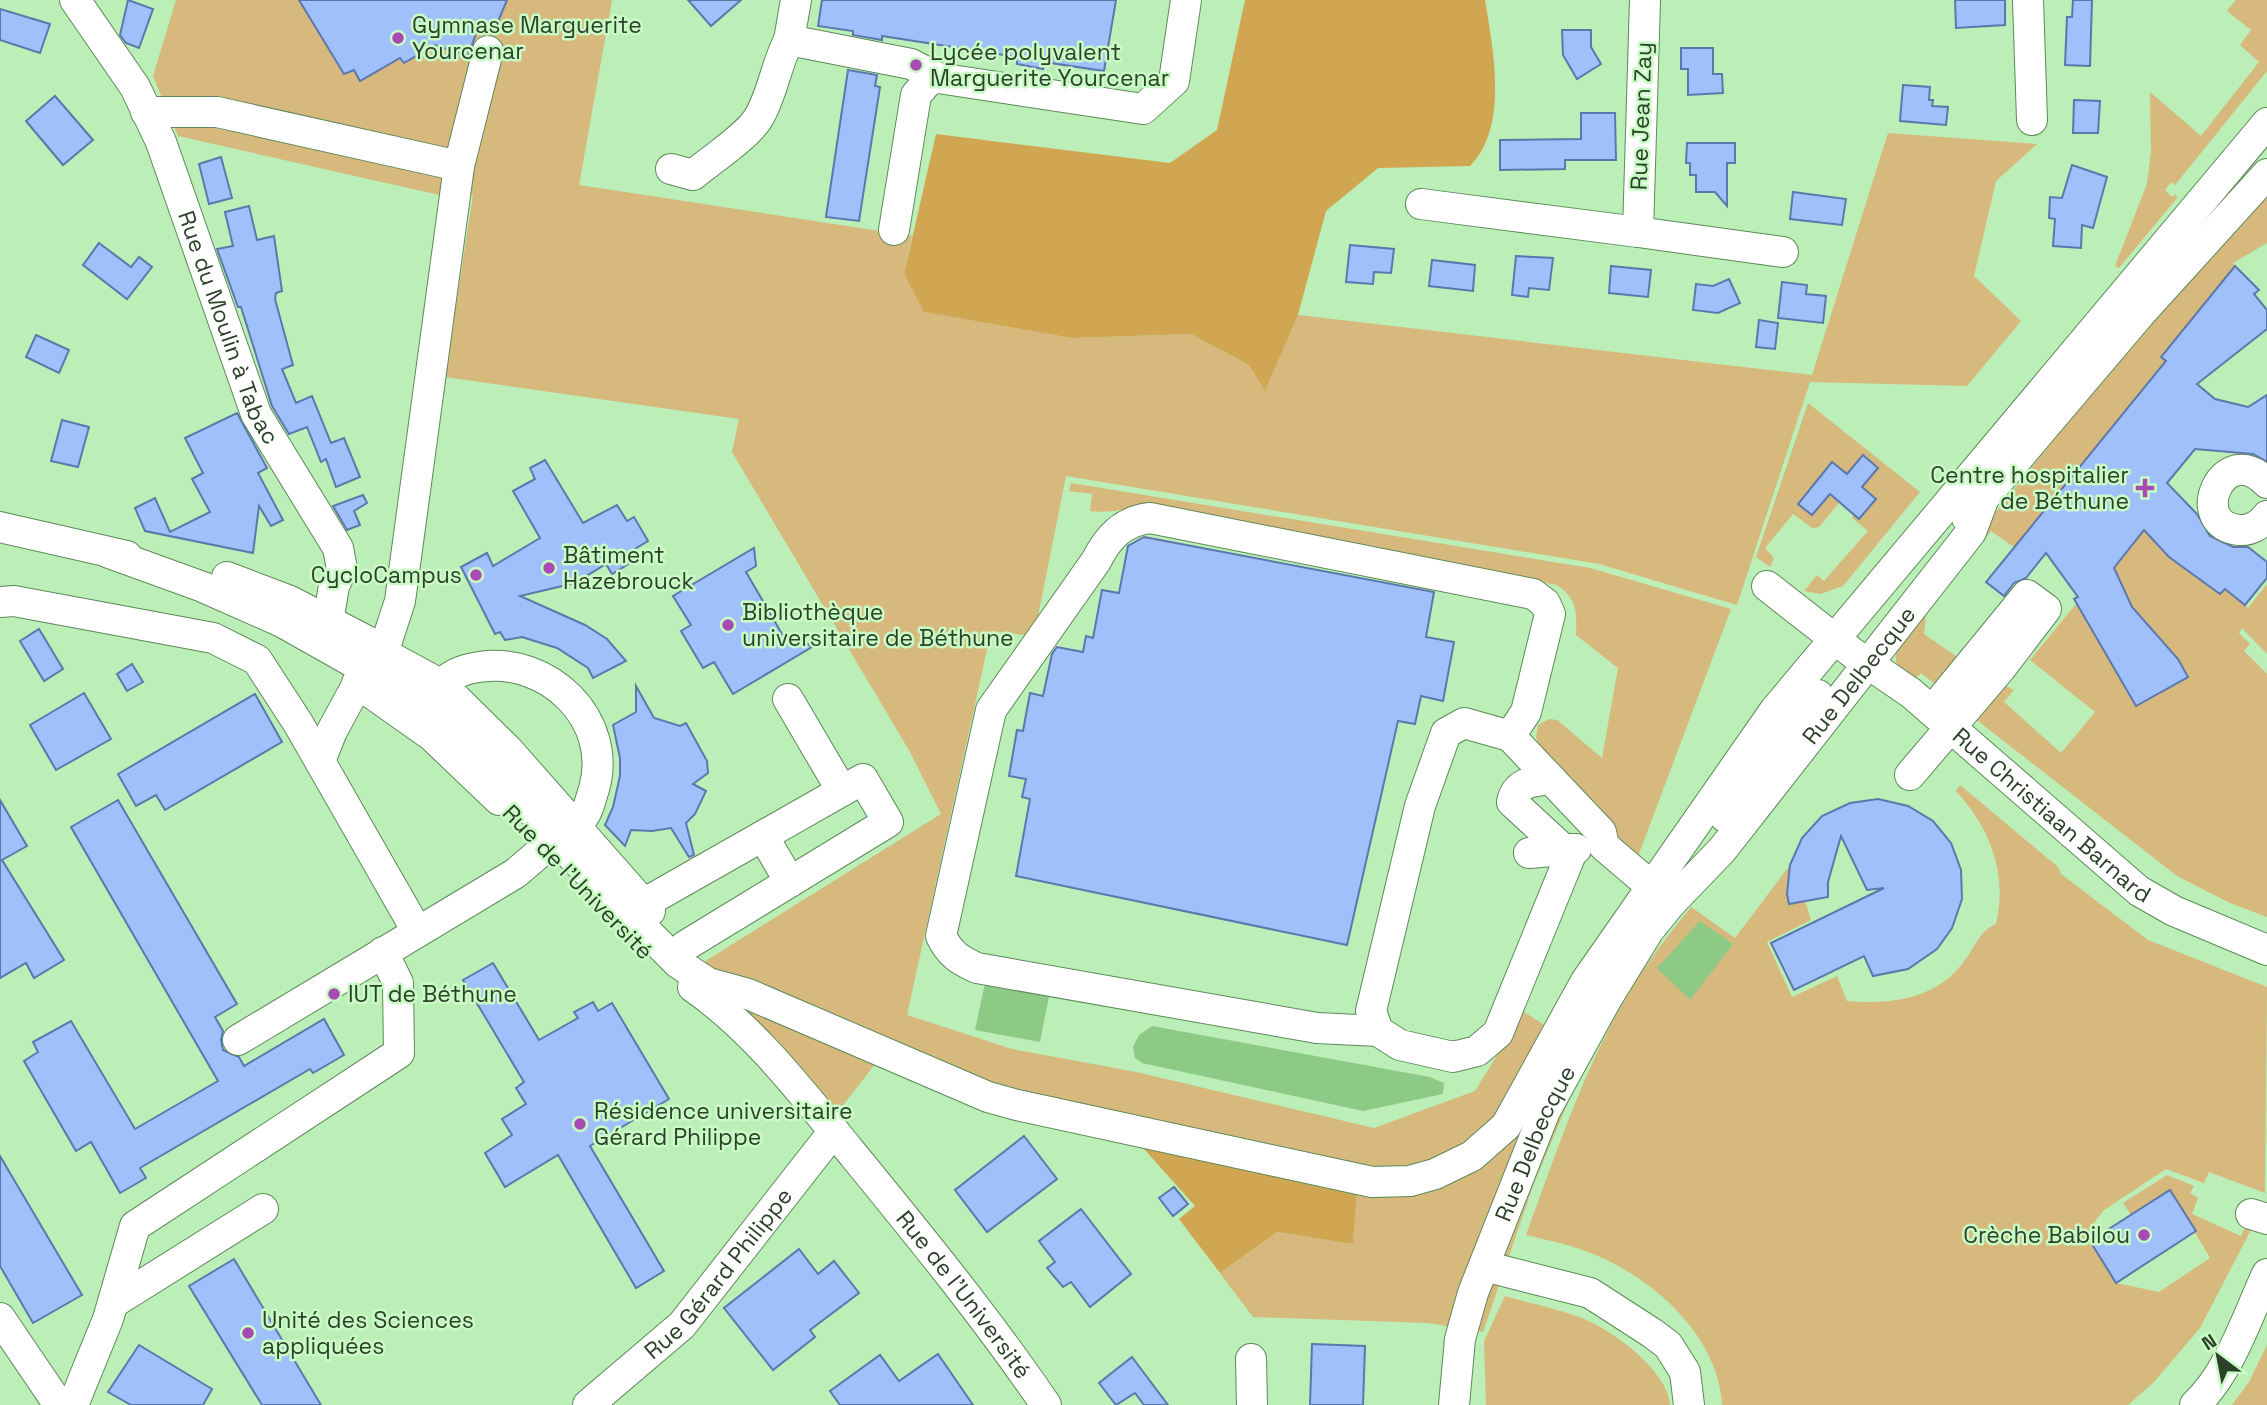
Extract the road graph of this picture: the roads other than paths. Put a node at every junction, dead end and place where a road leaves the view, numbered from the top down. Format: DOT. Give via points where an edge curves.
graph roads {
  1 [pos="75,0"];
  2 [pos="796,0"];
  3 [pos="1186,0"];
  4 [pos="1645,0"];
  5 [pos="2028,0"];
  6 [pos="789,40"];
  7 [pos="488,51"];
  8 [pos="937,78"];
  9 [pos="146,112"];
  10 [pos="2032,120"];
  11 [pos="2267,123"];
  12 [pos="459,166"];
  13 [pos="671,169"];
  14 [pos="2267,174"];
  15 [pos="1421,204"];
  16 [pos="894,230"];
  17 [pos="1638,232"];
  18 [pos="1783,252"];
  19 [pos="2267,484"];
  20 [pos="2266,520"];
  21 [pos="0,527"];
  22 [pos="109,554"];
  23 [pos="1767,586"];
  24 [pos="0,602"];
  25 [pos="322,641"];
  26 [pos="1853,652"];
  27 [pos="370,669"];
  28 [pos="429,691"];
  29 [pos="788,699"];
  30 [pos="1941,719"];
  31 [pos="1510,736"];
  32 [pos="320,761"];
  33 [pos="1910,775"];
  34 [pos="1551,779"];
  35 [pos="842,791"];
  36 [pos="575,825"];
  37 [pos="762,836"];
  38 [pos="1604,846"];
  39 [pos="545,848"];
  40 [pos="1569,850"];
  41 [pos="1529,853"];
  42 [pos="790,881"];
  43 [pos="1661,896"];
  44 [pos="643,904"];
  45 [pos="418,931"];
  46 [pos="685,946"];
  47 [pos="2267,950"];
  48 [pos="383,952"];
  49 [pos="722,988"];
  50 [pos="1378,1031"];
  51 [pos="238,1040"];
  52 [pos="758,1044"];
  53 [pos="834,1131"];
  54 [pos="263,1209"];
  55 [pos="1484,1266"];
  56 [pos="2267,1274"];
  57 [pos="113,1303"];
  58 [pos="0,1318"];
  59 [pos="1251,1359"];
  60 [pos="59,1405"];
  61 [pos="73,1405"];
  62 [pos="588,1405"];
  63 [pos="1046,1405"];
  64 [pos="1252,1405"];
  65 [pos="1454,1405"];
  66 [pos="1689,1405"];
  67 [pos="2196,1405"];
  1 -- 9 [label="street, Rue du Moulin à Tabac" via="135,87"];
  2 -- 6 [label="street"];
  3 -- 8 [label="street" via="1174,81 1143,109"];
  4 -- 17 [label="street, Rue Jean Zay"];
  5 -- 10 [label="street"];
  6 -- 8 [label="street" via="911,64"];
  6 -- 13 [label="street" via="758,120 693,175"];
  7 -- 12 [label="street"];
  8 -- 16 [label="street" via="916,95"];
  9 -- 12 [label="street" via="217,112"];
  9 -- 25 [label="street, Rue du Moulin à Tabac" via="161,142 256,414 338,548 342,569"];
  11 -- 26 [label="street"];
  12 -- 27 [label="street" via="400,601"];
  14 -- 26 [label="street, Rue Delbecque" via="2140,314"];
  15 -- 17 [label="street"];
  17 -- 18 [label="street"];
  19 -- 20 [label="street" via="2252,472 2232,472 2217,484 2212,503 2220,521 2238,530"];
  21 -- 22 [label="street, Rue de l'Université"];
  22 -- 25 [label="street, Rue de l'Université" via="201,605"];
  22 -- 25 [label="street, Rue de l'Université" via="214,573 290,601"];
  23 -- 26 [label="street, Rue Christiaan Barnard"];
  24 -- 32 [label="street" via="213,638 257,660"];
  25 -- 27 [label="street, Rue de l'Université"];
  25 -- 27 [label="street, Rue de l'Université" via="367,641"];
  26 -- 30 [label="street, Rue Christiaan Barnard"];
  26 -- 43 [label="street, Rue Delbecque"];
  27 -- 28 [label="street"];
  27 -- 32 [label="street" via="332,730"];
  27 -- 39 [label="street, Rue de l'Université"];
  28 -- 36 [label="street" via="509,751"];
  28 -- 36 [label="street" via="467,669 494,665 522,668 547,678 569,695 595,744 598,773 586,817"];
  28 -- 49 [label="street" via="453,726 635,923 678,963"];
  29 -- 35 [label="street"];
  30 -- 33 [label="street"];
  30 -- 47 [label="street, Rue Christiaan Barnard" via="2139,891 2174,911"];
  31 -- 34 [label="street"];
  31 -- 50 [label="street" via="1464,723 1446,733 1420,806 1370,1011"];
  31 -- 50 [label="street" via="1526,712 1550,614 1533,594 1150,518 1135,519 1105,542 991,710 941,936 957,960 977,968 1317,1028"];
  32 -- 45 [label="street"];
  34 -- 38 [label="street" via="1601,832"];
  34 -- 40 [label="street" via="1528,782 1517,789 1512,802"];
  35 -- 37 [label="street"];
  35 -- 42 [label="street" via="863,779 888,822"];
  36 -- 44 [label="street"];
  37 -- 42 [label="street"];
  37 -- 44 [label="street"];
  38 -- 40 [label="street"];
  38 -- 43 [label="street"];
  39 -- 45 [label="street" via="516,873"];
  39 -- 52 [label="street, Rue de l'Université" via="617,930 666,971 717,1004"];
  40 -- 41 [label="street"];
  40 -- 50 [label="street" via="1498,1033 1477,1051 1453,1057 1400,1045"];
  42 -- 46 [label="street"];
  43 -- 49 [label="street" via="1586,981 1506,1126 1472,1156 1410,1181 1372,1182 1017,1105 748,994"];
  43 -- 55 [label="street, Rue Delbecque" via="1638,948 1545,1111"];
  44 -- 46 [label="street"];
  45 -- 48 [label="street"];
  46 -- 49 [label="street"];
  48 -- 51 [label="street"];
  48 -- 57 [label="street" via="398,983 399,1053 135,1226"];
  49 -- 52 [label="street"];
  52 -- 53 [label="street, Rue de l'Université"];
  53 -- 62 [label="street, Rue Gérard Philippe" via="682,1325"];
  53 -- 63 [label="street, Rue de l'Université" via="974,1305"];
  54 -- 57 [label="street"];
  55 -- 65 [label="street, Rue Delbecque" via="1460,1339"];
  55 -- 66 [label="street" via="1590,1293 1652,1333 1668,1345 1685,1373"];
  56 -- 67 [label="street" via="2230,1353"];
  57 -- 61 [label="street"];
  58 -- 60 [label="street"];
  59 -- 64 [label="street"];
}
